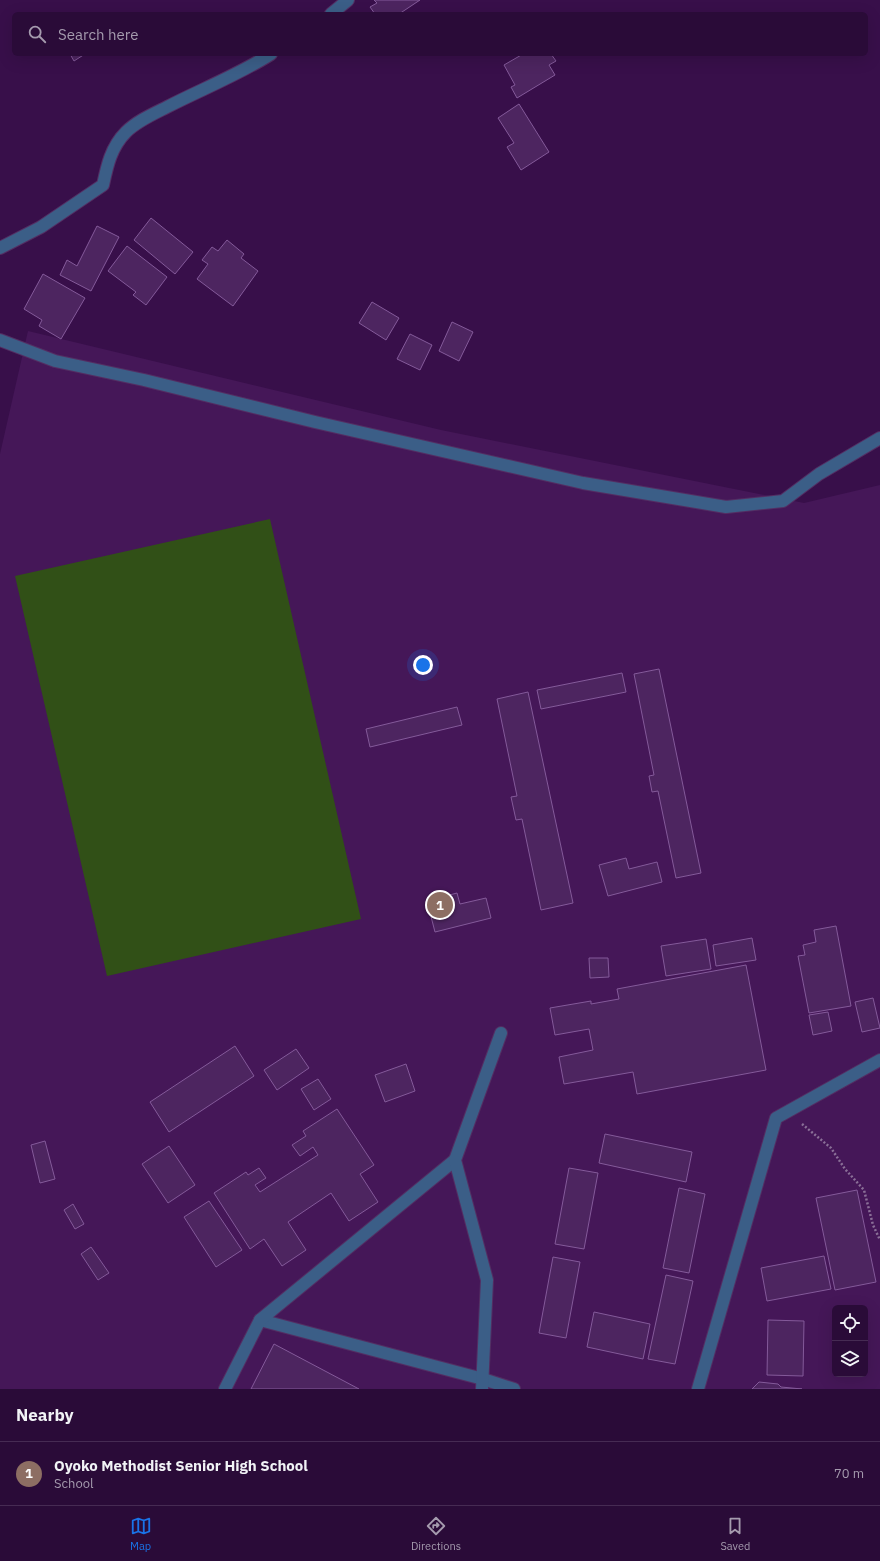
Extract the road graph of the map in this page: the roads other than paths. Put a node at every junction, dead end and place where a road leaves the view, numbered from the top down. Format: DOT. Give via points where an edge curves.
graph roads {
  1 [pos="348,0"];
  2 [pos="333,12"];
  3 [pos="268,56"];
  4 [pos="0,248"];
  5 [pos="1,341"];
  6 [pos="880,438"];
  7 [pos="502,1033"];
  8 [pos="880,1060"];
  9 [pos="455,1160"];
  10 [pos="260,1320"];
  11 [pos="483,1384"];
  12 [pos="225,1389"];
  13 [pos="514,1389"];
  14 [pos="698,1389"];
  1 -- 2 [label="street"];
  3 -- 4 [label="street" via="145,118 125,133 109,157 103,185 41,227"];
  5 -- 6 [label="street" via="55,361 315,422 584,483 726,507 783,501 819,474"];
  7 -- 9 [label="street"];
  8 -- 14 [label="street" via="776,1118"];
  9 -- 10 [label="street"];
  9 -- 11 [label="street" via="487,1280"];
  10 -- 11 [label="street"];
  10 -- 12 [label="street"];
  11 -- 13 [label="street"];
}
